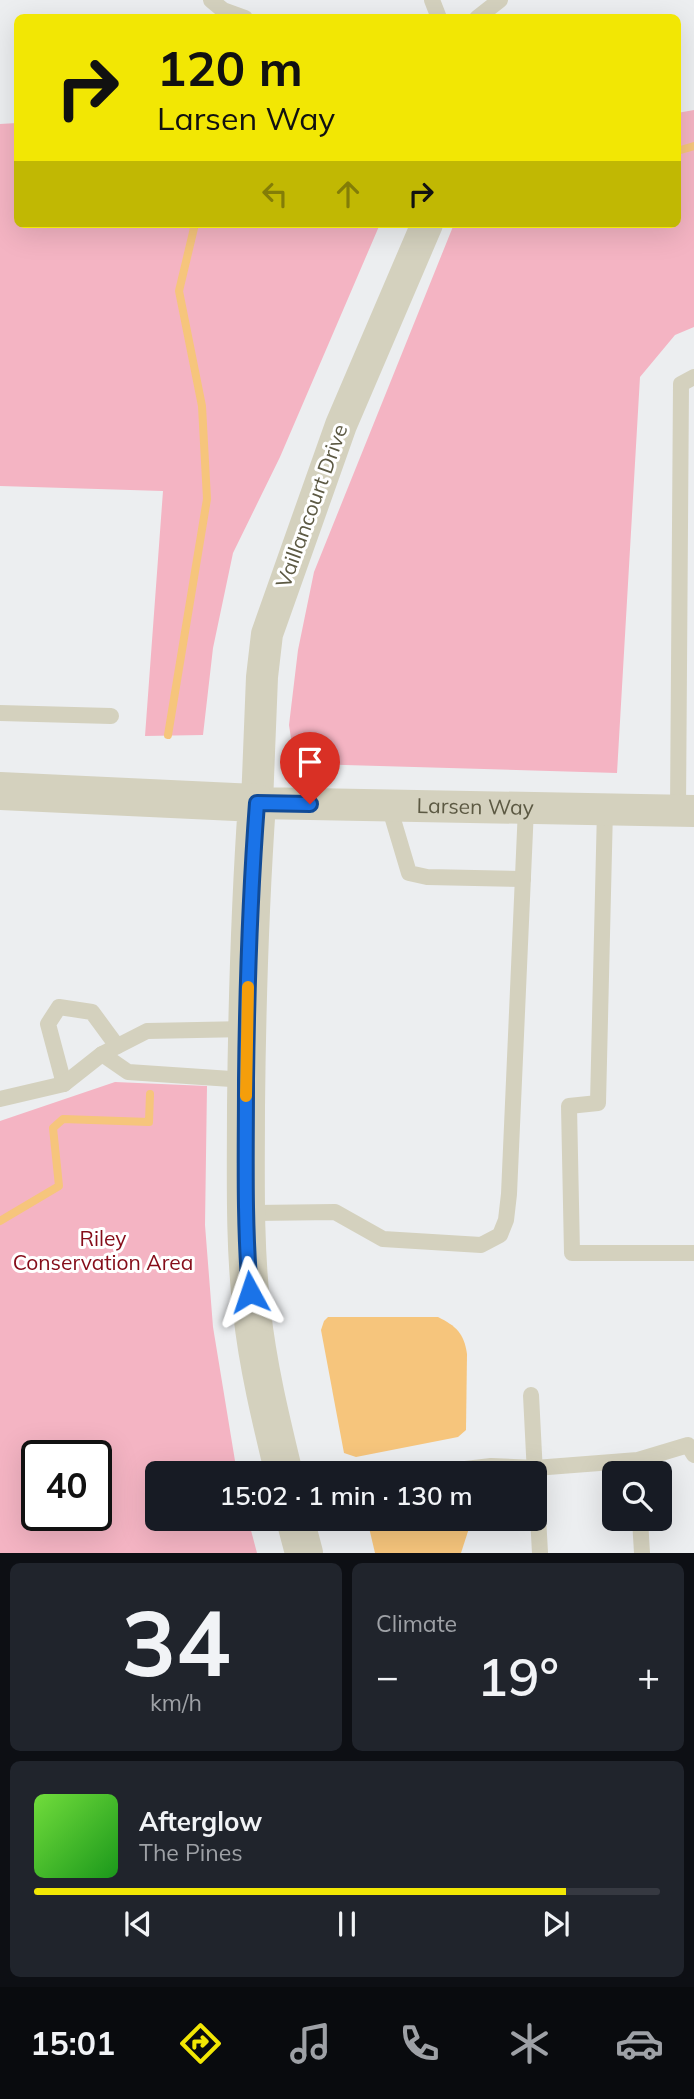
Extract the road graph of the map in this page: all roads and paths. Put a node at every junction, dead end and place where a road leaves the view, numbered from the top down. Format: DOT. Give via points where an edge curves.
graph roads {
  1 [pos="211,0"];
  2 [pos="496,1"];
  3 [pos="234,14"];
  4 [pos="481,14"];
  5 [pos="425,228"];
  6 [pos="694,377"];
  7 [pos="0,713"];
  8 [pos="111,716"];
  9 [pos="0,791"];
  10 [pos="257,803"];
  11 [pos="389,806"];
  12 [pos="526,808"];
  13 [pos="605,809"];
  14 [pos="686,811"];
  15 [pos="523,879"];
  16 [pos="247,1029"];
  17 [pos="110,1050"];
  18 [pos="246,1080"];
  19 [pos="64,1084"];
  20 [pos="0,1099"];
  21 [pos="245,1213"];
  22 [pos="694,1253"];
  23 [pos="531,1395"];
  24 [pos="692,1448"];
  25 [pos="281,1461"];
  26 [pos="534,1461"];
  27 [pos="547,1472"];
  28 [pos="298,1531"];
  29 [pos="539,1531"];
  30 [pos="641,1531"];
  31 [pos="304,1553"];
  32 [pos="540,1553"];
  33 [pos="642,1553"];
  1 -- 3 [label="lane"];
  2 -- 4 [label="lane"];
  5 -- 10 [label="street, Vaillancourt Drive" via="341,425 267,634"];
  6 -- 14 [label="lane" via="681,384"];
  7 -- 8 [label="lane"];
  9 -- 10 [label="street"];
  10 -- 11 [label="street, Larsen Way"];
  10 -- 16 [label="street"];
  11 -- 12 [label="street, Larsen Way"];
  11 -- 15 [label="lane" via="409,873"];
  12 -- 13 [label="street, Larsen Way"];
  12 -- 15 [label="lane"];
  13 -- 14 [label="street, Larsen Way"];
  13 -- 22 [label="lane" via="598,1103 569,1106 572,1253"];
  15 -- 21 [label="lane" via="509,1194 500,1235 481,1245 383,1239 335,1212"];
  16 -- 17 [label="lane" via="147,1031"];
  16 -- 18 [label="street"];
  17 -- 18 [label="lane" via="128,1072"];
  17 -- 19 [label="lane"];
  17 -- 19 [label="lane" via="92,1012 59,1007 48,1024"];
  18 -- 21 [label="street"];
  19 -- 20 [label="lane"];
  21 -- 25 [label="street" via="252,1313"];
  23 -- 26 [label="lane"];
  24 -- 27 [label="lane"];
  28 -- 31 [label="street"];
  29 -- 32 [label="lane"];
  30 -- 33 [label="lane"];
}
